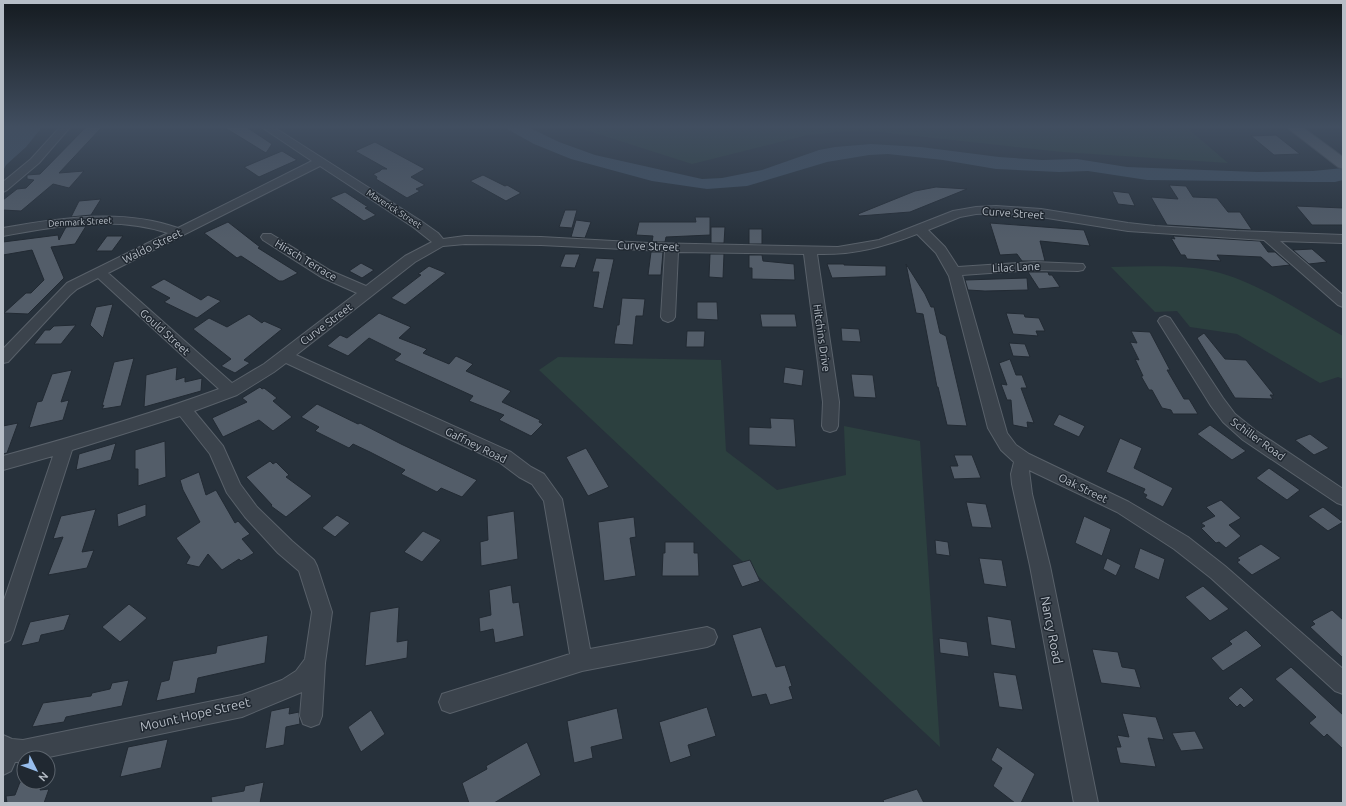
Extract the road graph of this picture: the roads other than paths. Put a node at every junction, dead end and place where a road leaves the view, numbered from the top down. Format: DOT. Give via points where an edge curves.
graph roads {
  1 [pos="32,164"];
  2 [pos="317,164"];
  3 [pos="323,164"];
  4 [pos="3,188"];
  5 [pos="919,229"];
  6 [pos="3,232"];
  7 [pos="180,233"];
  8 [pos="267,236"];
  9 [pos="1266,236"];
  10 [pos="1343,239"];
  11 [pos="440,243"];
  12 [pos="672,248"];
  13 [pos="810,251"];
  14 [pos="1078,267"];
  15 [pos="954,271"];
  16 [pos="99,272"];
  17 [pos="367,292"];
  18 [pos="1343,302"];
  19 [pos="668,317"];
  20 [pos="1165,321"];
  21 [pos="284,356"];
  22 [pos="3,358"];
  23 [pos="231,391"];
  24 [pos="183,409"];
  25 [pos="830,426"];
  26 [pos="65,446"];
  27 [pos="1023,459"];
  28 [pos="3,463"];
  29 [pos="1343,498"];
  30 [pos="3,633"];
  31 [pos="707,637"];
  32 [pos="582,661"];
  33 [pos="315,662"];
  34 [pos="1343,683"];
  35 [pos="450,702"];
  36 [pos="311,716"];
  37 [pos="5,753"];
  38 [pos="1086,803"];
  1 -- 4 [label="street"];
  2 -- 7 [label="street, Waldo Street"];
  3 -- 11 [label="street, Maverick Street" via="417,224"];
  5 -- 9 [label="street, Curve Street" via="963,212 995,210 1129,227"];
  5 -- 13 [label="street, Curve Street" via="866,247"];
  5 -- 15 [label="street, Oak Street" via="934,241"];
  6 -- 7 [label="street, Denmark Street" via="53,223 107,219 171,228"];
  7 -- 16 [label="street, Waldo Street"];
  8 -- 17 [label="street, Hirsch Terrace" via="320,270"];
  9 -- 10 [label="street, Curve Street"];
  9 -- 18 [label="street"];
  11 -- 12 [label="street, Curve Street" via="465,240 541,241"];
  11 -- 17 [label="street, Curve Street" via="410,259"];
  12 -- 13 [label="street, Curve Street"];
  12 -- 19 [label="street"];
  13 -- 25 [label="street, Hitchins Drive" via="831,402"];
  14 -- 15 [label="street, Lilac Lane" via="1034,266"];
  15 -- 27 [label="street, Oak Street" via="996,428 1009,449"];
  16 -- 22 [label="street, Waldo Street" via="64,292"];
  16 -- 23 [label="street, Gould Street"];
  17 -- 21 [label="street, Curve Street"];
  20 -- 29 [label="street, Schiller Road" via="1229,418 1249,435"];
  21 -- 23 [label="street, Curve Street"];
  21 -- 32 [label="street, Gaffney Road" via="505,457 538,479 553,499"];
  23 -- 24 [label="street, Curve Street"];
  24 -- 26 [label="street, Curve Street"];
  24 -- 33 [label="street, Mount Hope Street" via="217,451 233,488 251,512 307,566 322,612"];
  26 -- 28 [label="street, Curve Street"];
  26 -- 30 [label="street"];
  27 -- 34 [label="street, Oak Street" via="1122,507 1181,543 1218,572"];
  27 -- 38 [label="street, Nancy Road" via="1019,469 1020,476"];
  31 -- 32 [label="street"];
  32 -- 35 [label="street"];
  33 -- 36 [label="street"];
  33 -- 37 [label="street, Mount Hope Street" via="304,679 242,706"];
}
